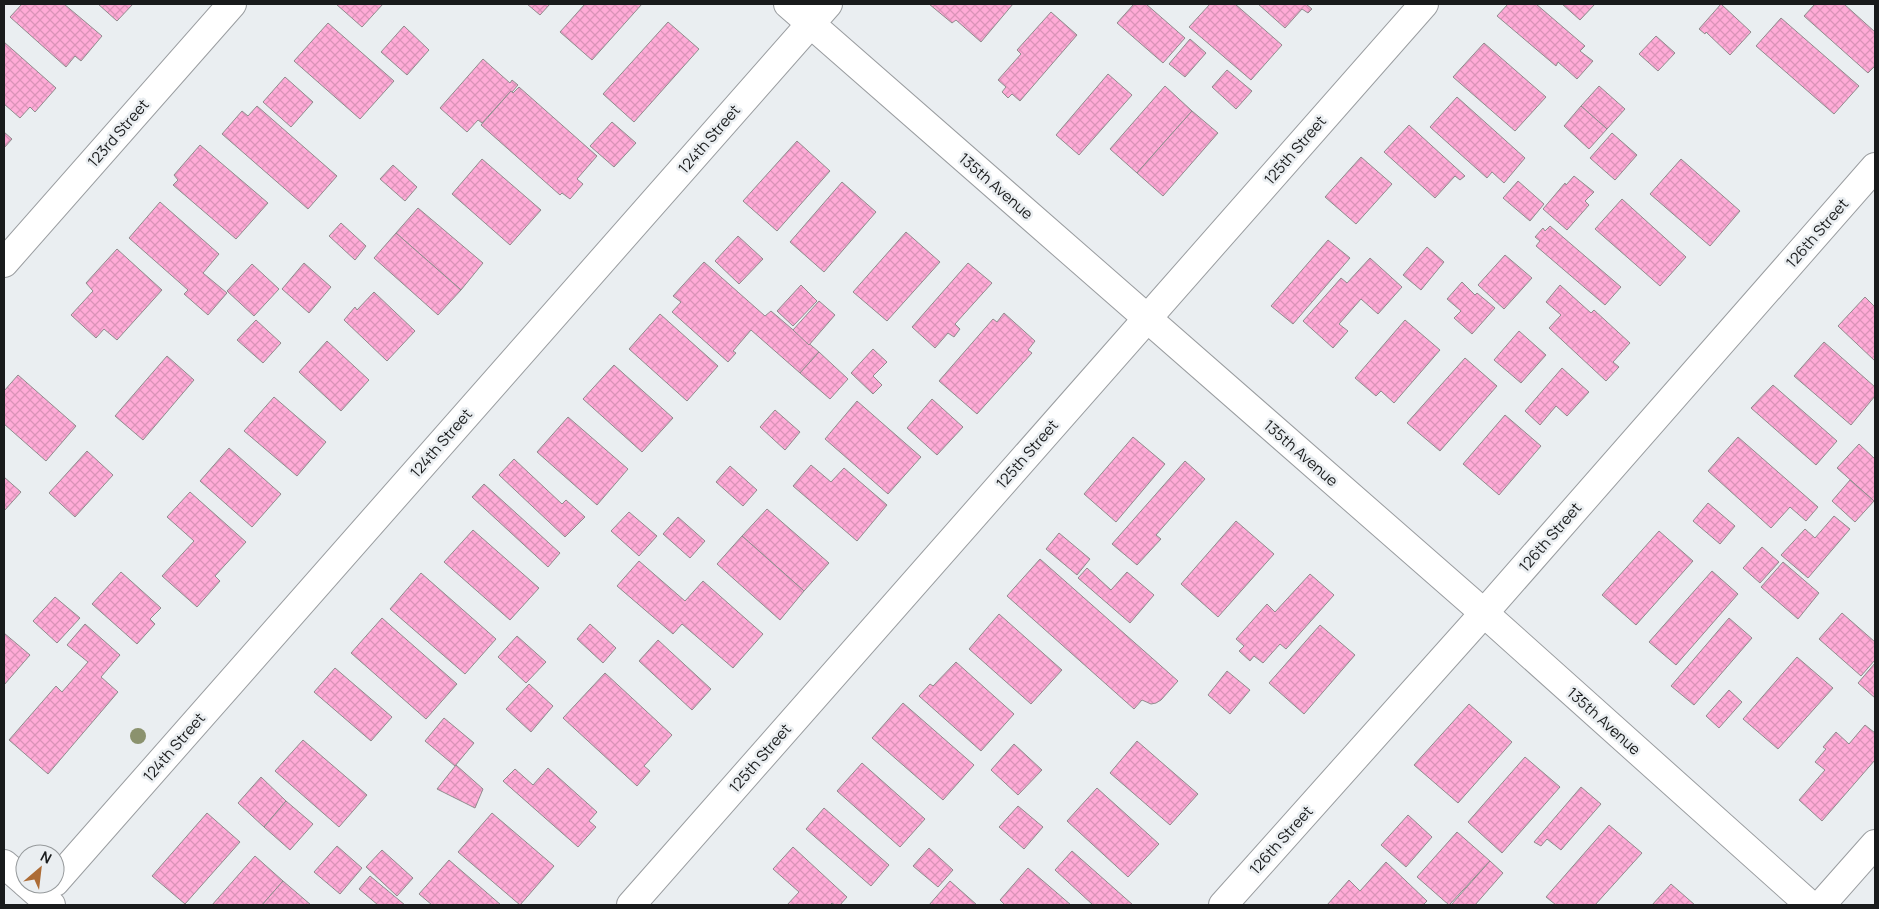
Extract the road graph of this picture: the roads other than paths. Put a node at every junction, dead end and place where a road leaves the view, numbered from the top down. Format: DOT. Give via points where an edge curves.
graph roads {
  1 [pos="232,4"];
  2 [pos="788,4"];
  3 [pos="828,4"];
  4 [pos="1424,4"];
  5 [pos="810,24"];
  6 [pos="1875,167"];
  7 [pos="4,263"];
  8 [pos="1147,318"];
  9 [pos="1484,613"];
  10 [pos="1875,844"];
  11 [pos="4,864"];
  12 [pos="65,864"];
  13 [pos="15,872"];
  14 [pos="631,905"];
  15 [pos="1223,905"];
  16 [pos="1810,905"];
  17 [pos="1821,905"];
  1 -- 7 [label="street, 123rd Street"];
  2 -- 5 [label="street, 135th Avenue"];
  3 -- 5 [label="street, 124th Street"];
  4 -- 8 [label="street, 125th Street"];
  5 -- 8 [label="street, 135th Avenue"];
  5 -- 12 [label="street, 124th Street"];
  6 -- 9 [label="street, 126th Street"];
  8 -- 9 [label="street, 135th Avenue"];
  8 -- 14 [label="street, 125th Street"];
  9 -- 15 [label="street, 126th Street"];
  9 -- 16 [label="street, 135th Avenue"];
  10 -- 17 [label="street"];
  11 -- 13 [label="street"];
}
